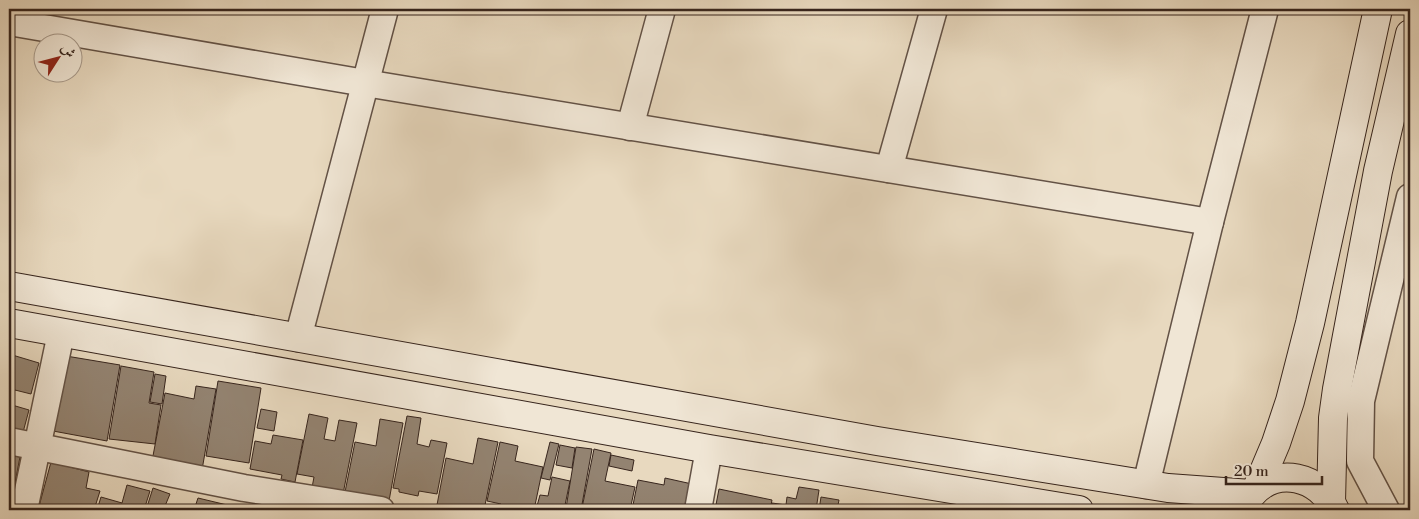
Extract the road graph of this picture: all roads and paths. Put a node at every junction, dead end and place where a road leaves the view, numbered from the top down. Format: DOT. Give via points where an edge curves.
graph roads {
  1 [pos="385,9"];
  2 [pos="662,9"];
  3 [pos="934,9"];
  4 [pos="1266,9"];
  5 [pos="1378,9"];
  6 [pos="9,22"];
  7 [pos="1410,34"];
  8 [pos="365,83"];
  9 [pos="630,127"];
  10 [pos="889,169"];
  11 [pos="1410,197"];
  12 [pos="1210,222"];
  13 [pos="9,286"];
  14 [pos="9,323"];
  15 [pos="60,333"];
  16 [pos="298,338"];
  17 [pos="9,441"];
  18 [pos="36,447"];
  19 [pos="709,449"];
  20 [pos="1146,485"];
  21 [pos="1250,497"];
  22 [pos="1334,508"];
  23 [pos="24,510"];
  24 [pos="381,510"];
  25 [pos="698,510"];
  26 [pos="1079,510"];
  27 [pos="1386,510"];
  1 -- 8 [label="street"];
  2 -- 9 [label="street"];
  3 -- 10 [label="street"];
  4 -- 12 [label="street"];
  5 -- 21 [label="street" via="1290,401 1279,434"];
  6 -- 8 [label="street"];
  7 -- 22 [label="street" via="1378,171 1337,389 1333,418"];
  8 -- 9 [label="street"];
  8 -- 16 [label="street"];
  9 -- 10 [label="street"];
  10 -- 12 [label="street"];
  11 -- 27 [label="street" via="1361,401 1360,461"];
  12 -- 20 [label="street"];
  13 -- 16 [label="street"];
  14 -- 15 [label="street"];
  15 -- 18 [label="street"];
  15 -- 19 [label="street"];
  16 -- 20 [label="street" via="877,441"];
  17 -- 18 [label="street"];
  18 -- 23 [label="street"];
  18 -- 24 [label="street" via="244,488"];
  19 -- 25 [label="street"];
  19 -- 26 [label="street"];
  20 -- 21 [label="street"];
  21 -- 22 [label="street" via="1272,480 1289,477 1305,480 1320,489"];
}
